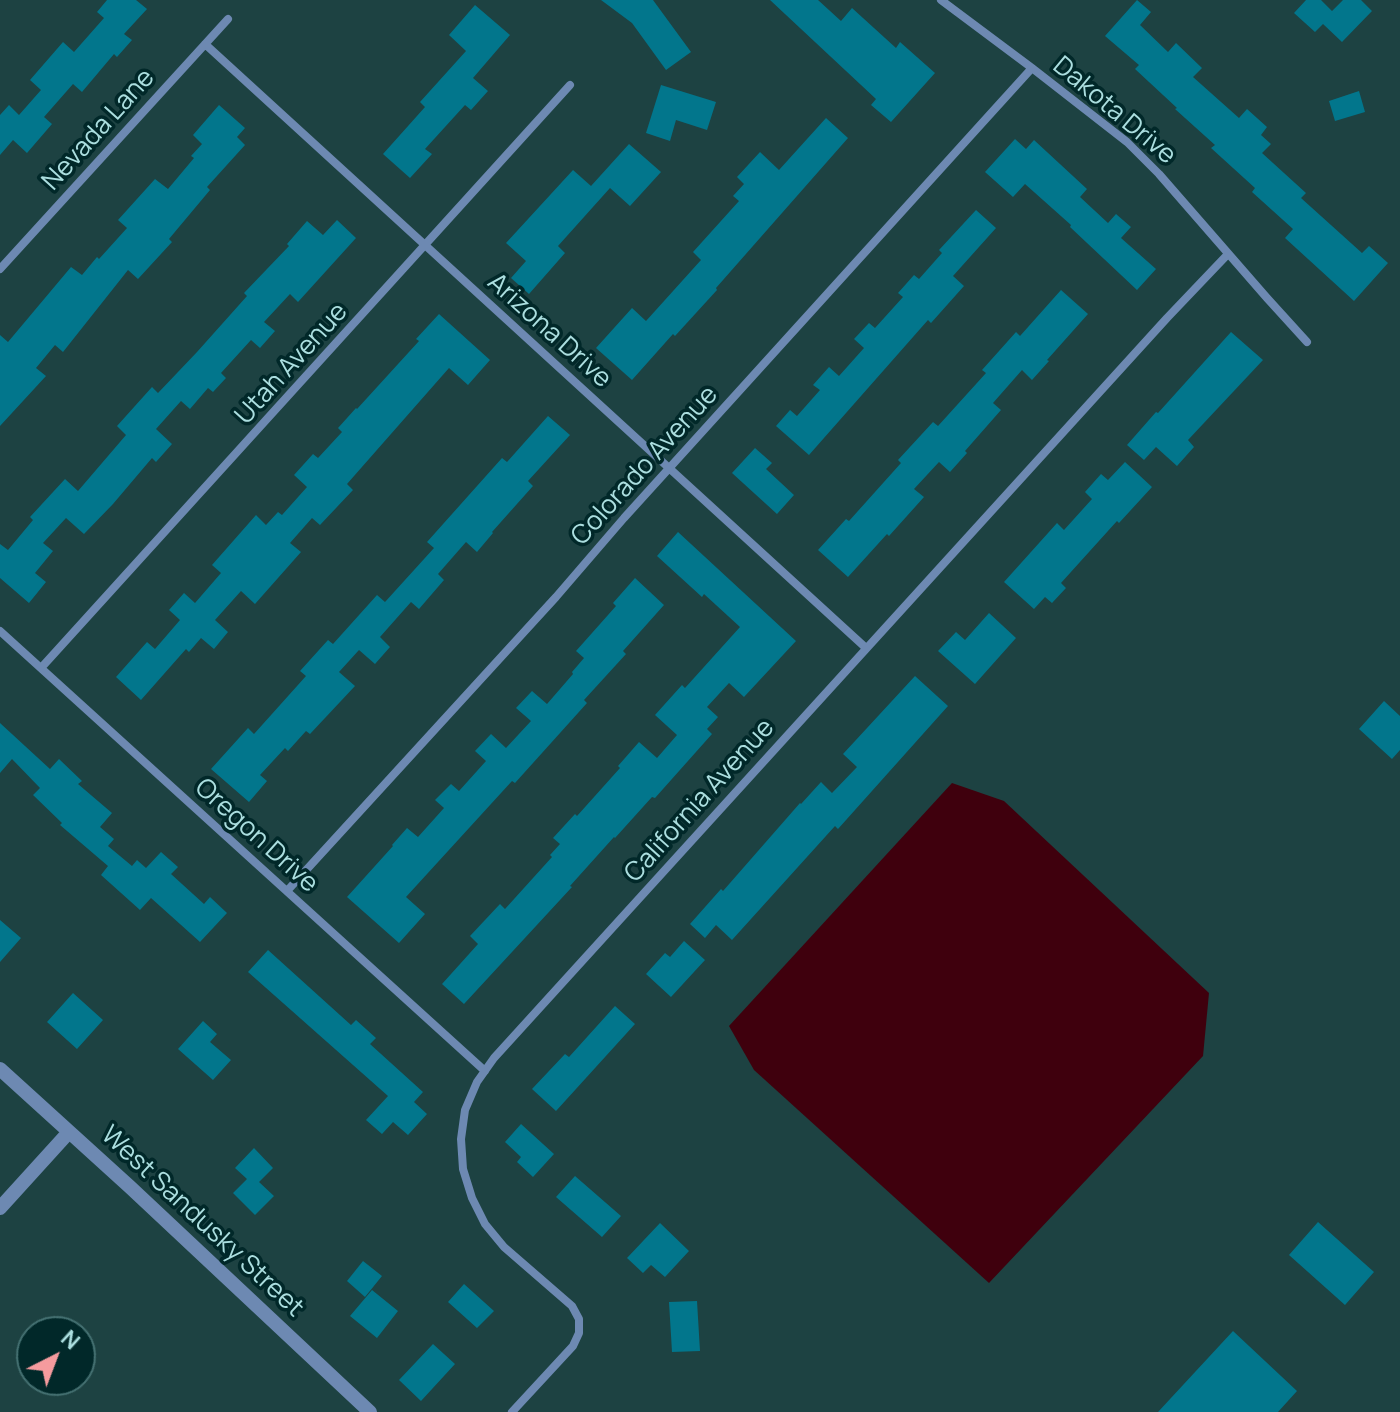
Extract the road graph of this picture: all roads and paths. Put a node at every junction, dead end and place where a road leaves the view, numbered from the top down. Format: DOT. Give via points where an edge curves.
graph roads {
  1 [pos="941,0"];
  2 [pos="228,19"];
  3 [pos="205,44"];
  4 [pos="1032,68"];
  5 [pos="570,85"];
  6 [pos="426,246"];
  7 [pos="1228,254"];
  8 [pos="0,269"];
  9 [pos="1307,342"];
  10 [pos="669,468"];
  11 [pos="0,631"];
  12 [pos="866,648"];
  13 [pos="41,668"];
  14 [pos="287,891"];
  15 [pos="0,1069"];
  16 [pos="485,1071"];
  17 [pos="69,1132"];
  18 [pos="0,1208"];
  19 [pos="370,1412"];
  20 [pos="512,1412"];
  1 -- 4 [label="street, Dakota Drive"];
  2 -- 3 [label="street, Nevada Lane"];
  3 -- 6 [label="street, Arizona Drive"];
  3 -- 8 [label="street, Nevada Lane"];
  4 -- 7 [label="street, Dakota Drive" via="1127,142"];
  4 -- 10 [label="street, Colorado Avenue"];
  5 -- 6 [label="street, Utah Avenue"];
  6 -- 10 [label="street, Arizona Drive"];
  6 -- 13 [label="street, Utah Avenue"];
  7 -- 9 [label="street, Dakota Drive"];
  7 -- 12 [label="street, California Avenue"];
  10 -- 12 [label="street, Arizona Drive"];
  10 -- 14 [label="street, Colorado Avenue"];
  11 -- 13 [label="street, Oregon Drive"];
  12 -- 16 [label="street, California Avenue"];
  13 -- 14 [label="street, Oregon Drive"];
  14 -- 16 [label="street, Oregon Drive"];
  15 -- 17 [label="street, West Sandusky Street"];
  16 -- 20 [label="street, California Avenue" via="465,1110 461,1139 472,1198 504,1247 572,1306 579,1319 573,1346"];
  17 -- 18 [label="street"];
  17 -- 19 [label="street, West Sandusky Street"];
}
